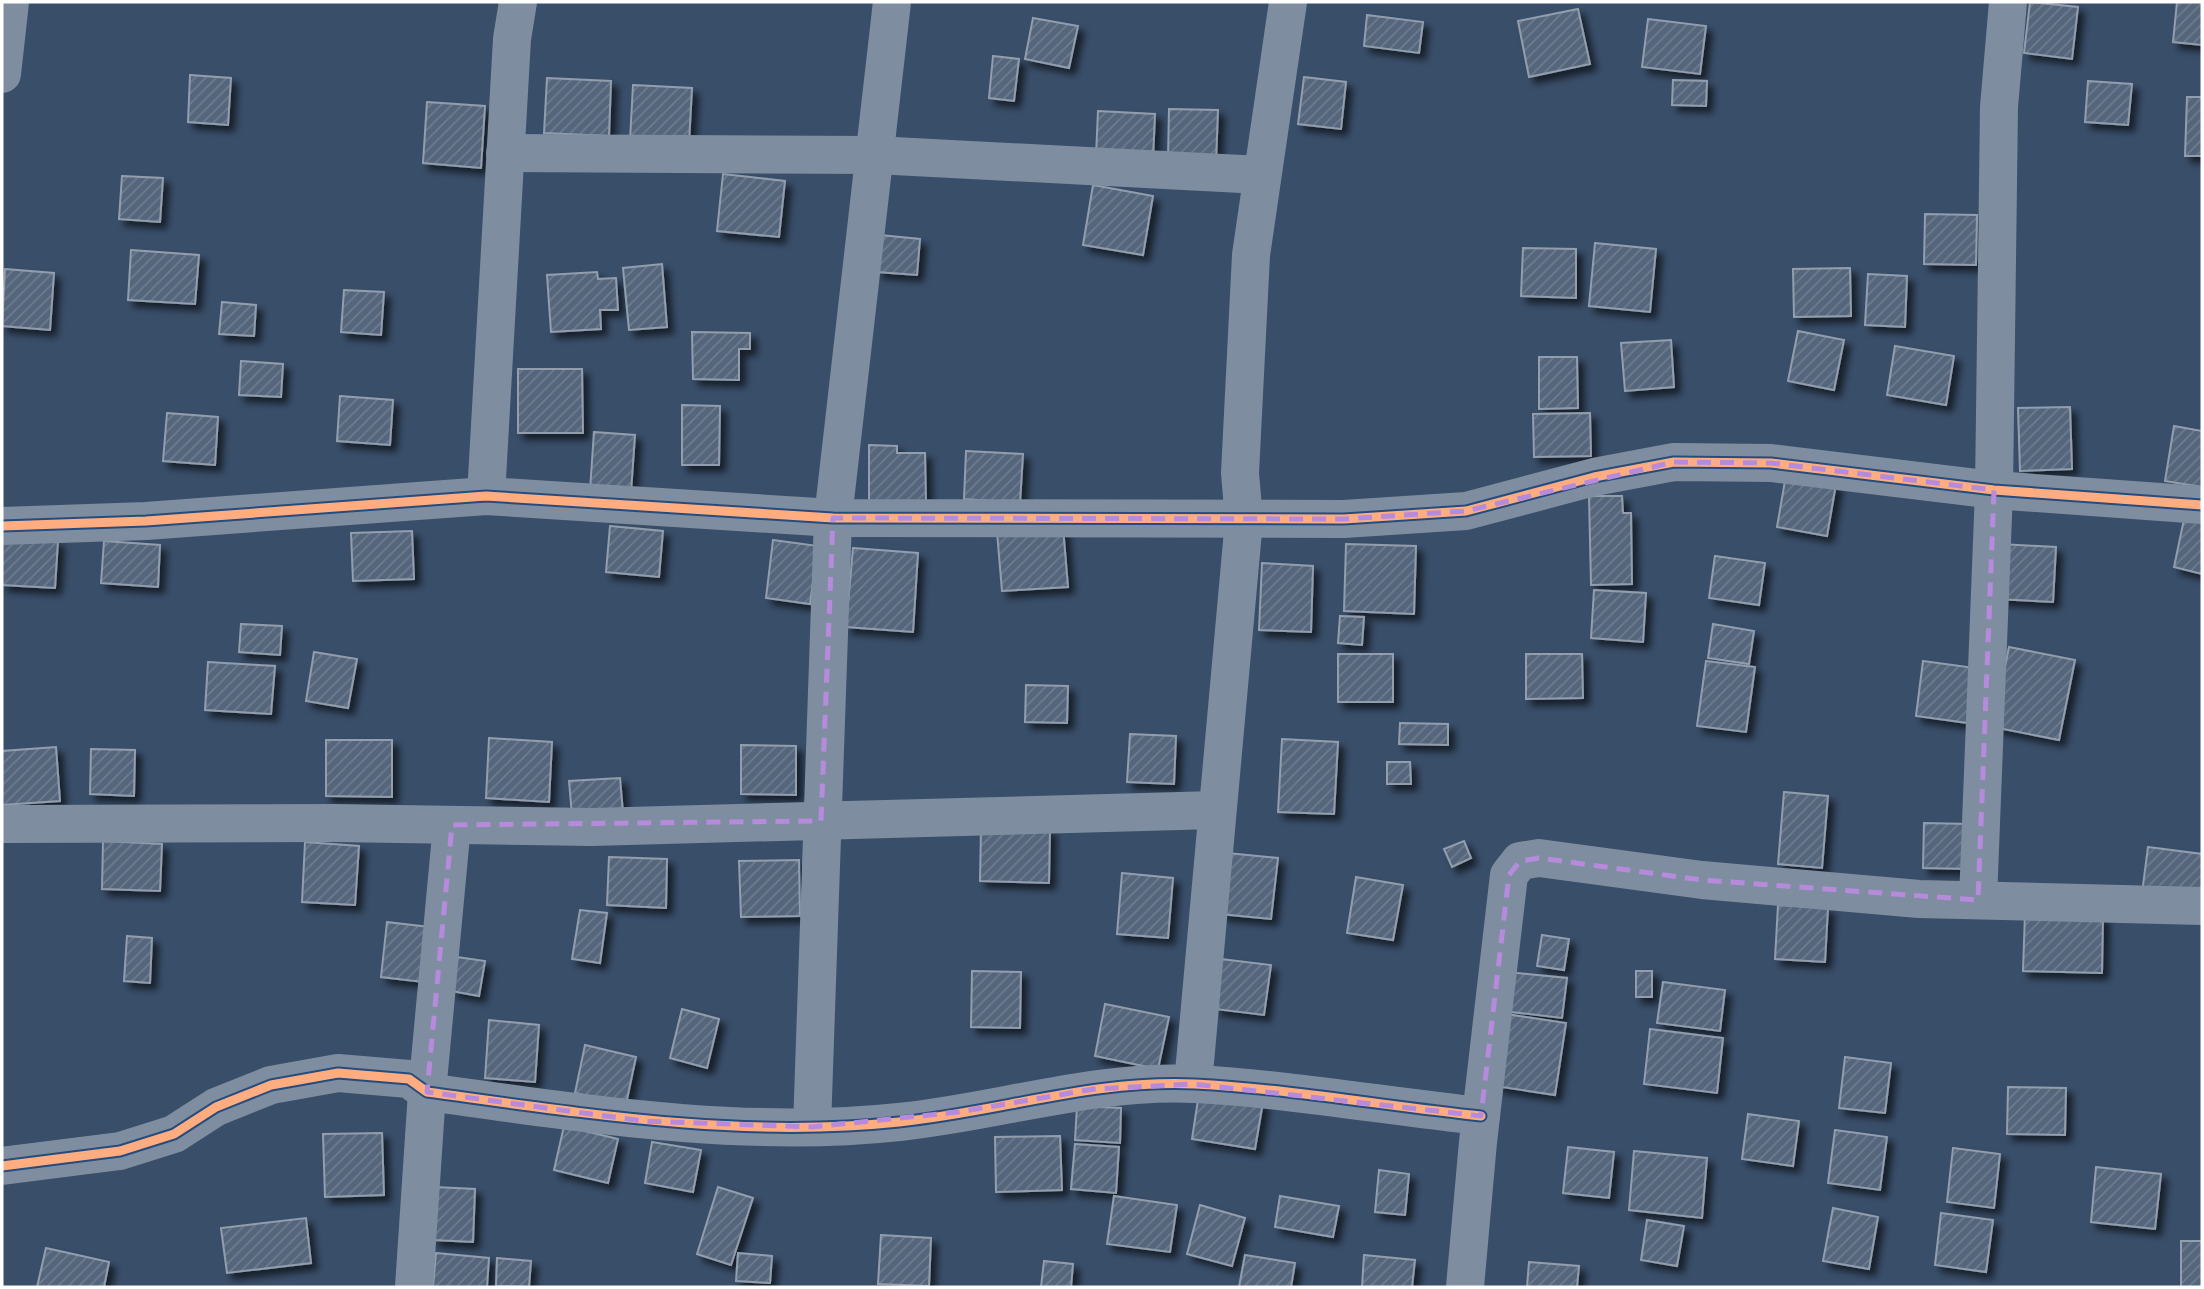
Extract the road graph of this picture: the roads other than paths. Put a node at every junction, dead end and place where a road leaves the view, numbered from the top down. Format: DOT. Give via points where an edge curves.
graph roads {
  1 [pos="10,2"];
  2 [pos="518,2"];
  3 [pos="892,2"];
  4 [pos="1287,2"];
  5 [pos="2008,2"];
  6 [pos="2,74"];
  7 [pos="505,153"];
  8 [pos="875,155"];
  9 [pos="1261,175"];
  10 [pos="1994,489"];
  11 [pos="486,496"];
  12 [pos="2202,505"];
  13 [pos="833,518"];
  14 [pos="1244,520"];
  15 [pos="2,526"];
  16 [pos="1216,810"];
  17 [pos="821,821"];
  18 [pos="2,824"];
  19 [pos="452,825"];
  20 [pos="1978,900"];
  21 [pos="2202,906"];
  22 [pos="1193,1084"];
  23 [pos="426,1093"];
  24 [pos="1481,1116"];
  25 [pos="812,1127"];
  26 [pos="2,1166"];
  27 [pos="414,1287"];
  28 [pos="1465,1287"];
  1 -- 6 [label="street"];
  2 -- 7 [label="street"];
  3 -- 8 [label="street"];
  4 -- 9 [label="street"];
  5 -- 10 [label="street" via="1999,107"];
  7 -- 8 [label="street"];
  7 -- 11 [label="street"];
  8 -- 9 [label="street"];
  8 -- 13 [label="street"];
  9 -- 14 [label="street" via="1251,255 1240,473"];
  10 -- 12 [label="street"];
  10 -- 14 [label="street" via="1771,463 1674,462 1594,477 1466,511"];
  10 -- 20 [label="street"];
  11 -- 13 [label="street"];
  11 -- 15 [label="street" via="146,521"];
  13 -- 14 [label="street"];
  13 -- 17 [label="street"];
  14 -- 16 [label="street"];
  16 -- 17 [label="street"];
  16 -- 22 [label="street"];
  17 -- 19 [label="street" via="592,827"];
  17 -- 25 [label="street"];
  18 -- 19 [label="street"];
  19 -- 23 [label="street"];
  20 -- 21 [label="street"];
  20 -- 24 [label="street" via="1919,899 1702,880 1539,858 1520,860 1509,875"];
  22 -- 24 [label="street"];
  22 -- 25 [label="street" via="1094,1089 900,1122"];
  23 -- 25 [label="street" via="643,1121"];
  23 -- 26 [label="street" via="409,1079 338,1073 271,1085 216,1107 174,1134 120,1151"];
  23 -- 27 [label="street"];
  24 -- 28 [label="street"];
}
